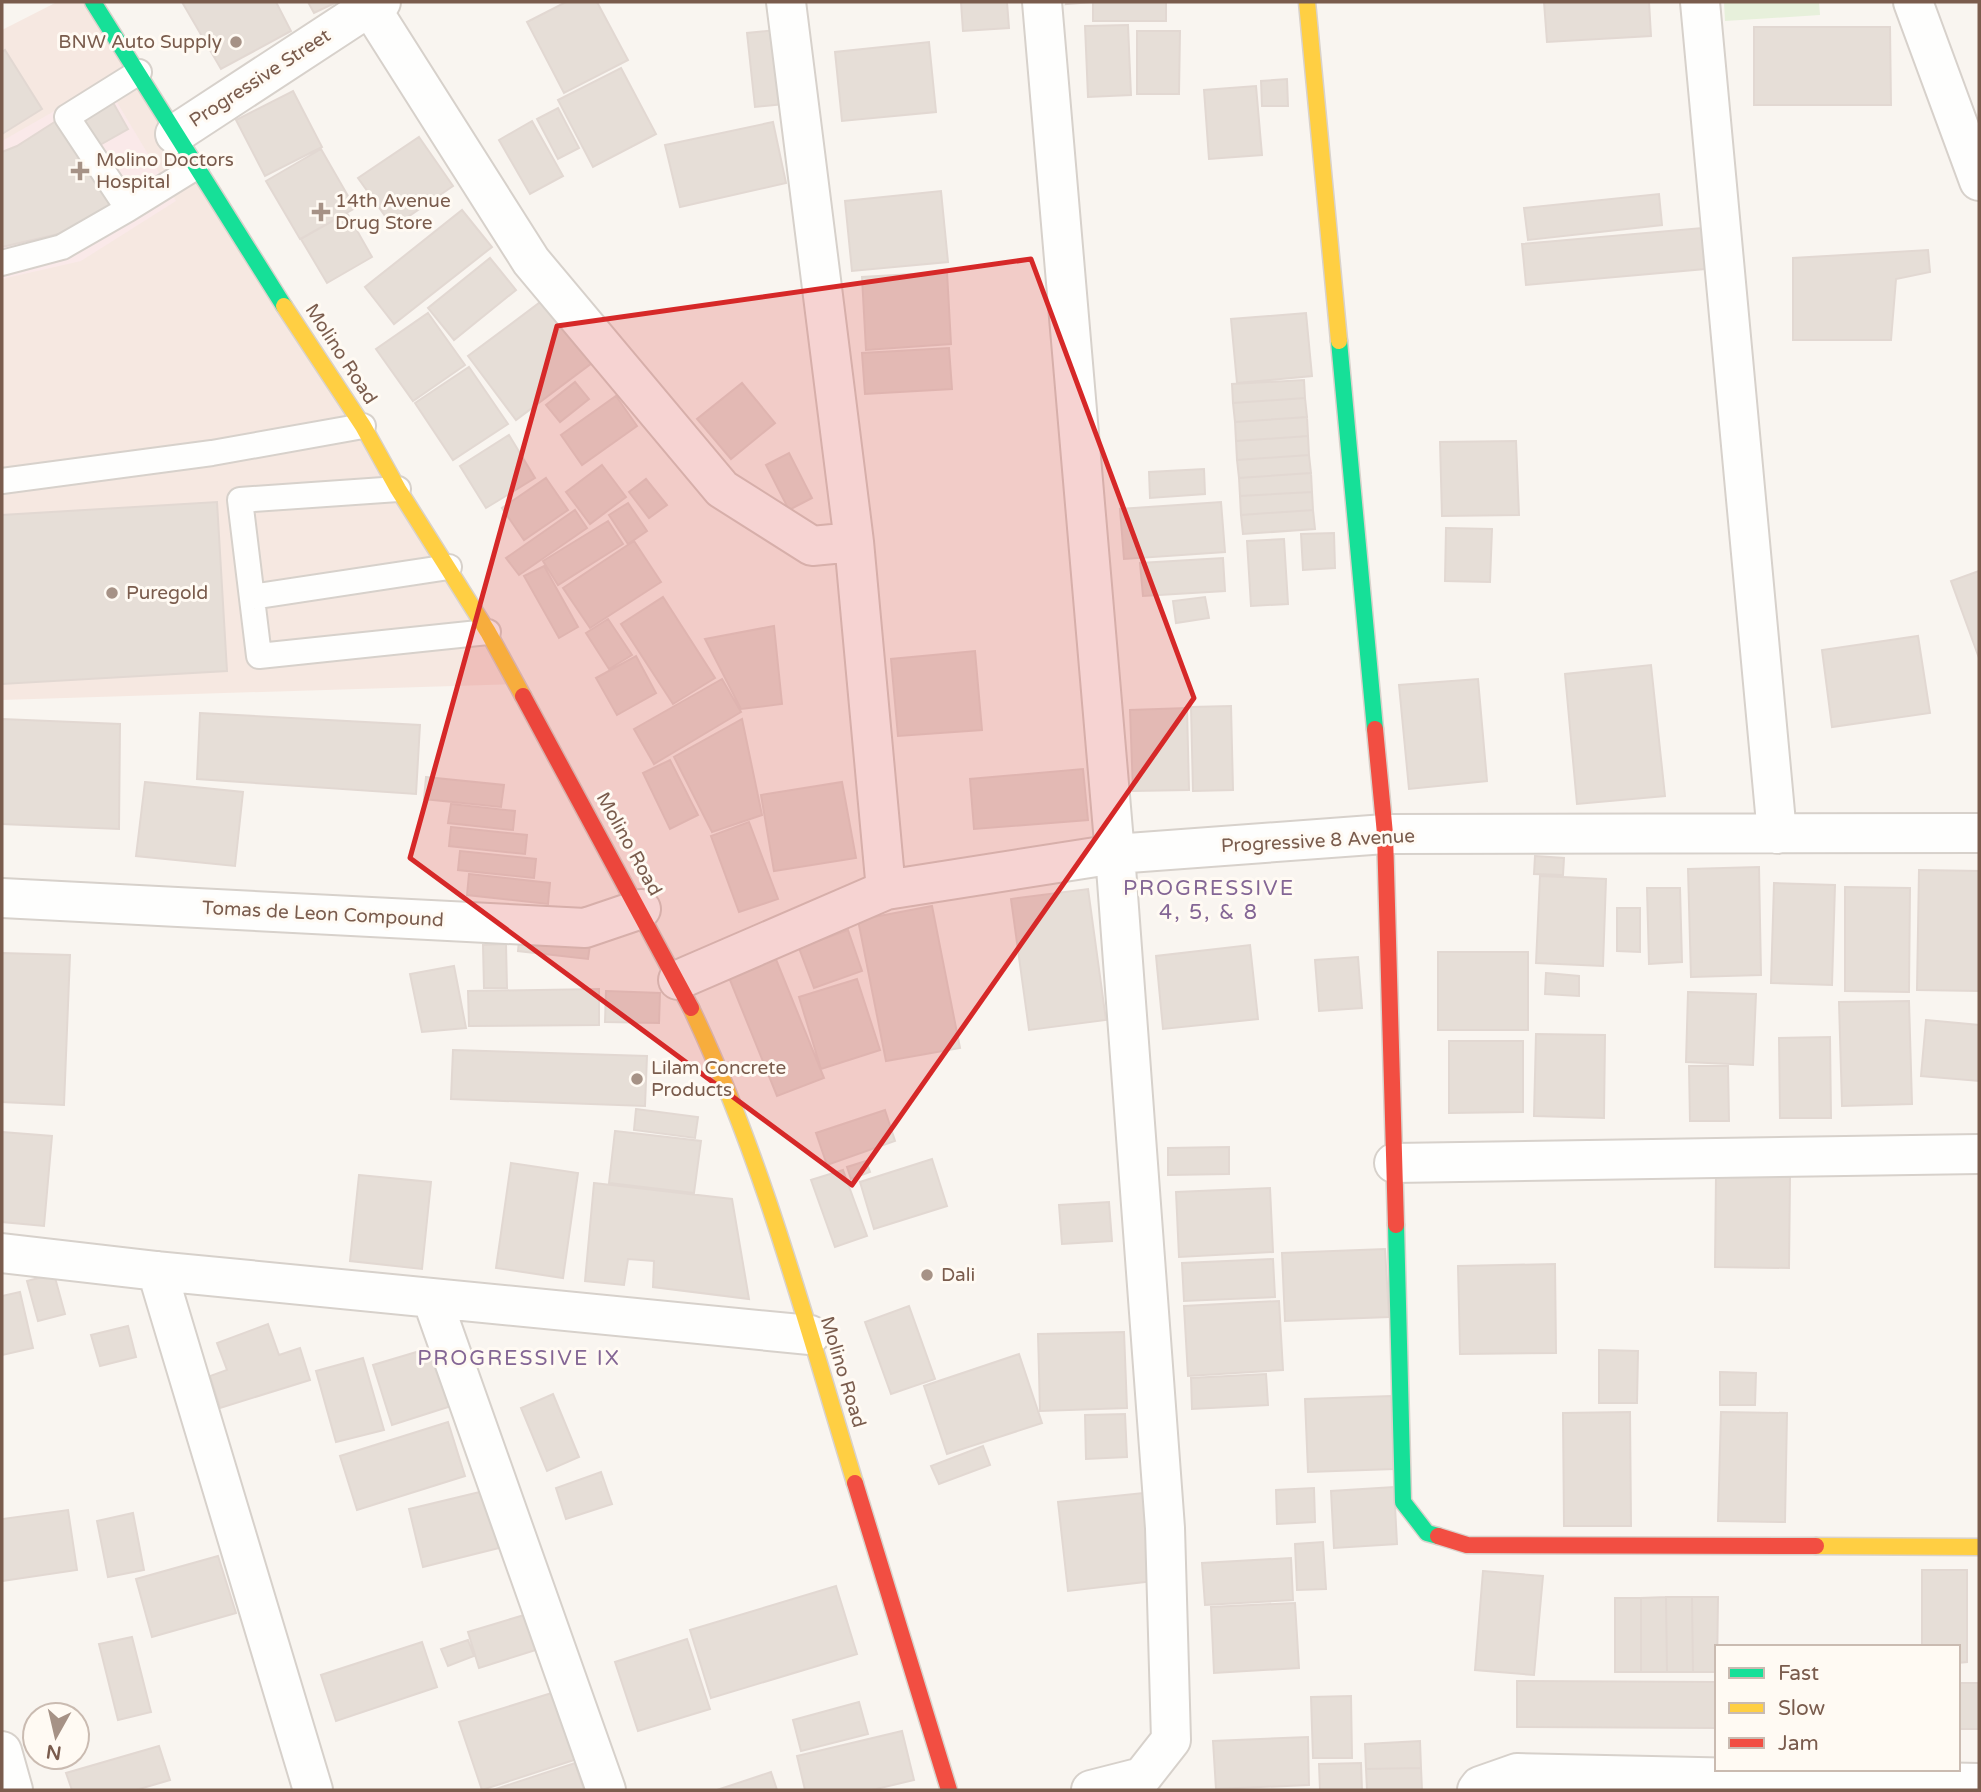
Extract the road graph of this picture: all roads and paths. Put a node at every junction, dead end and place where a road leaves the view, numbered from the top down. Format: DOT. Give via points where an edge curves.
graph roads {
  1 [pos="93,2"];
  2 [pos="786,2"];
  3 [pos="1042,2"];
  4 [pos="1307,2"];
  5 [pos="1700,2"];
  6 [pos="1913,2"];
  7 [pos="372,3"];
  8 [pos="139,72"];
  9 [pos="174,134"];
  10 [pos="196,167"];
  11 [pos="1979,181"];
  12 [pos="128,209"];
  13 [pos="2,262"];
  14 [pos="363,426"];
  15 [pos="2,481"];
  16 [pos="398,489"];
  17 [pos="854,542"];
  18 [pos="449,567"];
  19 [pos="252,597"];
  20 [pos="488,632"];
  21 [pos="1979,833"];
  22 [pos="1385,834"];
  23 [pos="1777,834"];
  24 [pos="1115,854"];
  25 [pos="886,890"];
  26 [pos="2,898"];
  27 [pos="641,909"];
  28 [pos="678,980"];
  29 [pos="1979,1154"];
  30 [pos="1394,1163"];
  31 [pos="2,1253"];
  32 [pos="158,1272"];
  33 [pos="432,1299"];
  34 [pos="810,1335"];
  35 [pos="1979,1547"];
  36 [pos="2,1751"];
  37 [pos="1979,1783"];
  38 [pos="13,1790"];
  39 [pos="313,1790"];
  40 [pos="606,1790"];
  41 [pos="949,1790"];
  42 [pos="1091,1790"];
  43 [pos="1477,1790"];
  1 -- 8 [label="street, Molino Road"];
  2 -- 17 [label="street"];
  3 -- 24 [label="street"];
  4 -- 22 [label="street"];
  5 -- 23 [label="street"];
  6 -- 11 [label="street"];
  7 -- 9 [label="street, Progressive Street"];
  7 -- 17 [label="street" via="531,261 722,489 812,546"];
  8 -- 9 [label="street, Molino Road"];
  8 -- 12 [label="lane" via="67,117"];
  9 -- 10 [label="street, Molino Road"];
  10 -- 12 [label="lane"];
  10 -- 14 [label="street, Molino Road"];
  12 -- 13 [label="lane" via="62,247"];
  14 -- 15 [label="lane" via="212,453"];
  14 -- 16 [label="street, Molino Road"];
  16 -- 18 [label="street, Molino Road"];
  16 -- 19 [label="lane" via="240,500"];
  17 -- 25 [label="street"];
  18 -- 19 [label="lane"];
  18 -- 20 [label="street, Molino Road"];
  19 -- 20 [label="lane" via="259,656"];
  20 -- 27 [label="street, Molino Road"];
  21 -- 23 [label="street, Progressive 8 Avenue"];
  22 -- 23 [label="street, Progressive 8 Avenue"];
  22 -- 24 [label="street, Progressive 8 Avenue"];
  22 -- 30 [label="street"];
  24 -- 25 [label="street, Progressive 8 Avenue"];
  24 -- 42 [label="street" via="1165,1528 1171,1740 1142,1777"];
  25 -- 28 [label="street, Progressive 8 Avenue"];
  26 -- 27 [label="street, Tomas de Leon Compound" via="586,928"];
  27 -- 28 [label="street, Molino Road"];
  28 -- 34 [label="street, Molino Road" via="768,1199"];
  29 -- 30 [label="street"];
  30 -- 35 [label="street" via="1403,1502 1427,1533 1466,1545"];
  31 -- 32 [label="street"];
  32 -- 33 [label="street"];
  32 -- 39 [label="street"];
  33 -- 34 [label="street"];
  33 -- 40 [label="street"];
  34 -- 41 [label="street, Molino Road"];
  36 -- 38 [label="street"];
  37 -- 43 [label="street" via="1517,1773"];
}
